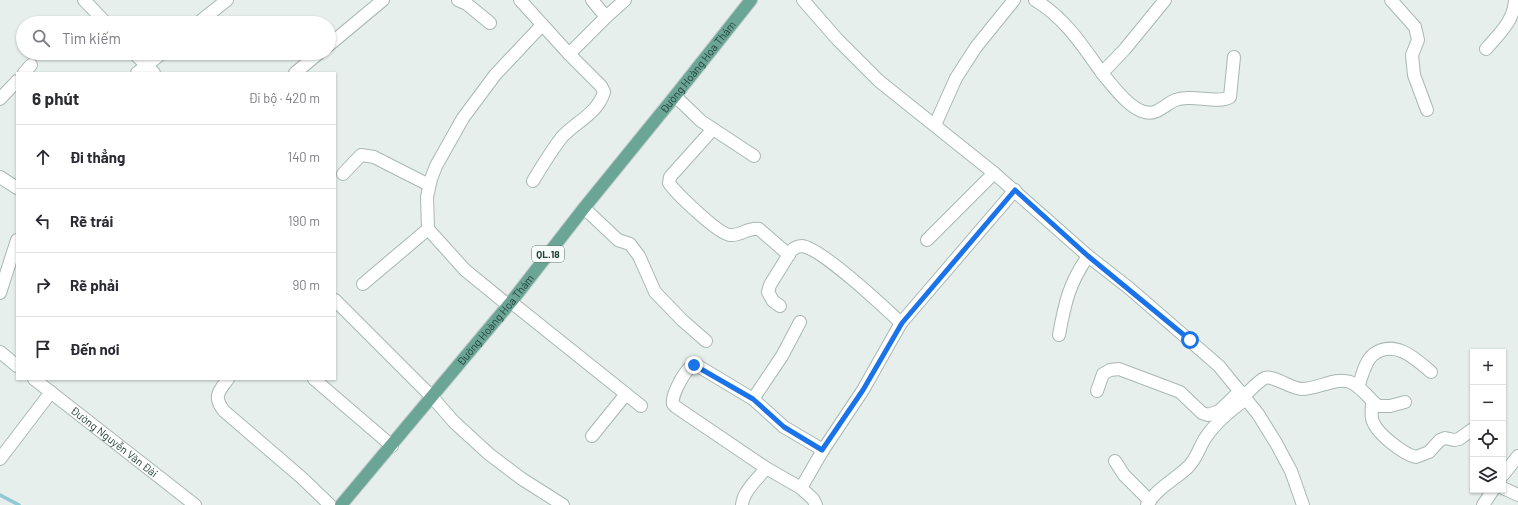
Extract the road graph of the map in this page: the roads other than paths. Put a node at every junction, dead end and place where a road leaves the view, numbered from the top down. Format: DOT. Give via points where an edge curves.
graph roads {
  1 [pos="84,0"];
  2 [pos="227,0"];
  3 [pos="383,0"];
  4 [pos="458,0"];
  5 [pos="520,0"];
  6 [pos="592,0"];
  7 [pos="625,0"];
  8 [pos="751,0"];
  9 [pos="803,0"];
  10 [pos="1014,0"];
  11 [pos="1035,0"];
  12 [pos="1165,0"];
  13 [pos="1391,0"];
  14 [pos="1515,0"];
  15 [pos="99,16"];
  16 [pos="207,16"];
  17 [pos="606,17"];
  18 [pos="490,23"];
  19 [pos="542,25"];
  20 [pos="336,39"];
  21 [pos="1486,49"];
  22 [pos="569,54"];
  23 [pos="1234,57"];
  24 [pos="139,60"];
  25 [pos="155,60"];
  26 [pos="311,60"];
  27 [pos="146,70"];
  28 [pos="296,72"];
  29 [pos="1102,73"];
  30 [pos="16,82"];
  31 [pos="675,96"];
  32 [pos="0,100"];
  33 [pos="1427,110"];
  34 [pos="935,126"];
  35 [pos="714,129"];
  36 [pos="754,156"];
  37 [pos="994,173"];
  38 [pos="343,174"];
  39 [pos="0,177"];
  40 [pos="533,181"];
  41 [pos="429,185"];
  42 [pos="16,187"];
  43 [pos="1015,190"];
  44 [pos="584,208"];
  45 [pos="428,229"];
  46 [pos="927,240"];
  47 [pos="16,243"];
  48 [pos="789,255"];
  49 [pos="1088,256"];
  50 [pos="363,284"];
  51 [pos="0,293"];
  52 [pos="336,301"];
  53 [pos="509,304"];
  54 [pos="780,306"];
  55 [pos="800,322"];
  56 [pos="902,323"];
  57 [pos="1059,335"];
  58 [pos="706,341"];
  59 [pos="0,352"];
  60 [pos="16,365"];
  61 [pos="1431,372"];
  62 [pos="35,380"];
  63 [pos="227,380"];
  64 [pos="315,380"];
  65 [pos="1358,387"];
  66 [pos="1097,391"];
  67 [pos="51,392"];
  68 [pos="626,394"];
  69 [pos="1243,395"];
  70 [pos="433,398"];
  71 [pos="753,399"];
  72 [pos="1372,401"];
  73 [pos="1405,402"];
  74 [pos="641,406"];
  75 [pos="1470,431"];
  76 [pos="592,436"];
  77 [pos="392,446"];
  78 [pos="822,450"];
  79 [pos="1518,456"];
  80 [pos="0,460"];
  81 [pos="1114,461"];
  82 [pos="766,468"];
  83 [pos="1506,471"];
  84 [pos="800,488"];
  85 [pos="1506,489"];
  86 [pos="1491,493"];
  87 [pos="1518,495"];
  88 [pos="1148,503"];
  89 [pos="195,505"];
  90 [pos="330,505"];
  91 [pos="341,505"];
  92 [pos="563,505"];
  93 [pos="742,505"];
  94 [pos="816,505"];
  95 [pos="1303,505"];
  96 [pos="1483,505"];
  1 -- 15 [label="street"];
  2 -- 16 [label="street"];
  3 -- 20 [label="street"];
  4 -- 18 [label="street" via="467,4"];
  5 -- 19 [label="street"];
  6 -- 17 [label="street"];
  7 -- 17 [label="street"];
  8 -- 31 [label="main road, Đường Hoàng Hoa Thám / QL.18"];
  9 -- 34 [label="street" via="879,81"];
  10 -- 34 [label="street" via="976,47 956,78"];
  11 -- 29 [label="street" via="1050,10 1072,32"];
  12 -- 29 [label="street"];
  13 -- 33 [label="street" via="1415,27 1418,40 1412,55 1414,74"];
  14 -- 21 [label="street" via="1507,25"];
  17 -- 22 [label="street"];
  19 -- 22 [label="street"];
  19 -- 41 [label="street" via="495,75 463,118 436,166"];
  22 -- 40 [label="street" via="604,92 597,107 564,136 547,157"];
  23 -- 29 [label="street" via="1230,97 1222,100 1181,98 1172,100 1156,112 1133,108"];
  24 -- 27 [label="street"];
  25 -- 27 [label="street"];
  26 -- 28 [label="street"];
  30 -- 32 [label="street"];
  31 -- 35 [label="street" via="701,121"];
  31 -- 44 [label="main road, Đường Hoàng Hoa Thám / QL.18"];
  34 -- 37 [label="street"];
  35 -- 36 [label="street"];
  35 -- 48 [label="street" via="670,177 668,183 723,233 736,235 749,228 759,228"];
  37 -- 43 [label="street"];
  37 -- 46 [label="street"];
  38 -- 41 [label="street" via="361,155 365,155 374,157"];
  39 -- 42 [label="street"];
  41 -- 45 [label="street"];
  43 -- 49 [label="street"];
  43 -- 56 [label="street"];
  44 -- 53 [label="main road, Đường Hoàng Hoa Thám / QL.18"];
  44 -- 58 [label="street" via="618,240 630,244 655,292"];
  45 -- 50 [label="street"];
  45 -- 53 [label="street" via="465,270"];
  47 -- 51 [label="street"];
  48 -- 54 [label="street" via="768,292 773,301"];
  48 -- 56 [label="street" via="795,247 802,246 818,255 848,276"];
  49 -- 57 [label="street" via="1069,289"];
  49 -- 69 [label="street" via="1220,366"];
  52 -- 70 [label="street"];
  53 -- 68 [label="street"];
  53 -- 70 [label="main road, Đường Hoàng Hoa Thám / QL.18"];
  55 -- 71 [label="street" via="782,356"];
  56 -- 78 [label="street" via="863,390"];
  59 -- 60 [label="street"];
  61 -- 65 [label="street" via="1413,356 1400,350 1384,349 1373,354"];
  62 -- 67 [label="street, Đường Nguyễn Văn Đài"];
  63 -- 90 [label="street" via="217,396 218,404"];
  64 -- 77 [label="street"];
  65 -- 69 [label="street" via="1350,382 1338,381 1304,389 1293,388 1270,377 1264,378"];
  65 -- 72 [label="street"];
  66 -- 69 [label="street" via="1103,374 1119,369 1180,392 1202,413 1208,415"];
  67 -- 80 [label="street"];
  67 -- 89 [label="street, Đường Nguyễn Văn Đài"];
  68 -- 74 [label="street"];
  68 -- 76 [label="street"];
  69 -- 88 [label="street" via="1215,426 1188,467"];
  69 -- 95 [label="street" via="1292,471"];
  70 -- 77 [label="main road, Đường Hoàng Hoa Thám / QL.18"];
  70 -- 92 [label="street" via="454,422 489,454"];
  71 -- 78 [label="street" via="784,427"];
  71 -- 82 [label="street" via="694,365 689,368 672,399 676,407"];
  72 -- 73 [label="street" via="1378,406"];
  72 -- 75 [label="street" via="1374,424 1391,442 1416,458 1429,452 1440,440 1459,439"];
  77 -- 91 [label="main road, Đường Hoàng Hoa Thám / QL.18"];
  78 -- 84 [label="street"];
  79 -- 83 [label="street"];
  81 -- 88 [label="street"];
  82 -- 84 [label="street"];
  82 -- 93 [label="street" via="742,497"];
  84 -- 94 [label="street"];
  85 -- 87 [label="street"];
  86 -- 96 [label="street"];
}
